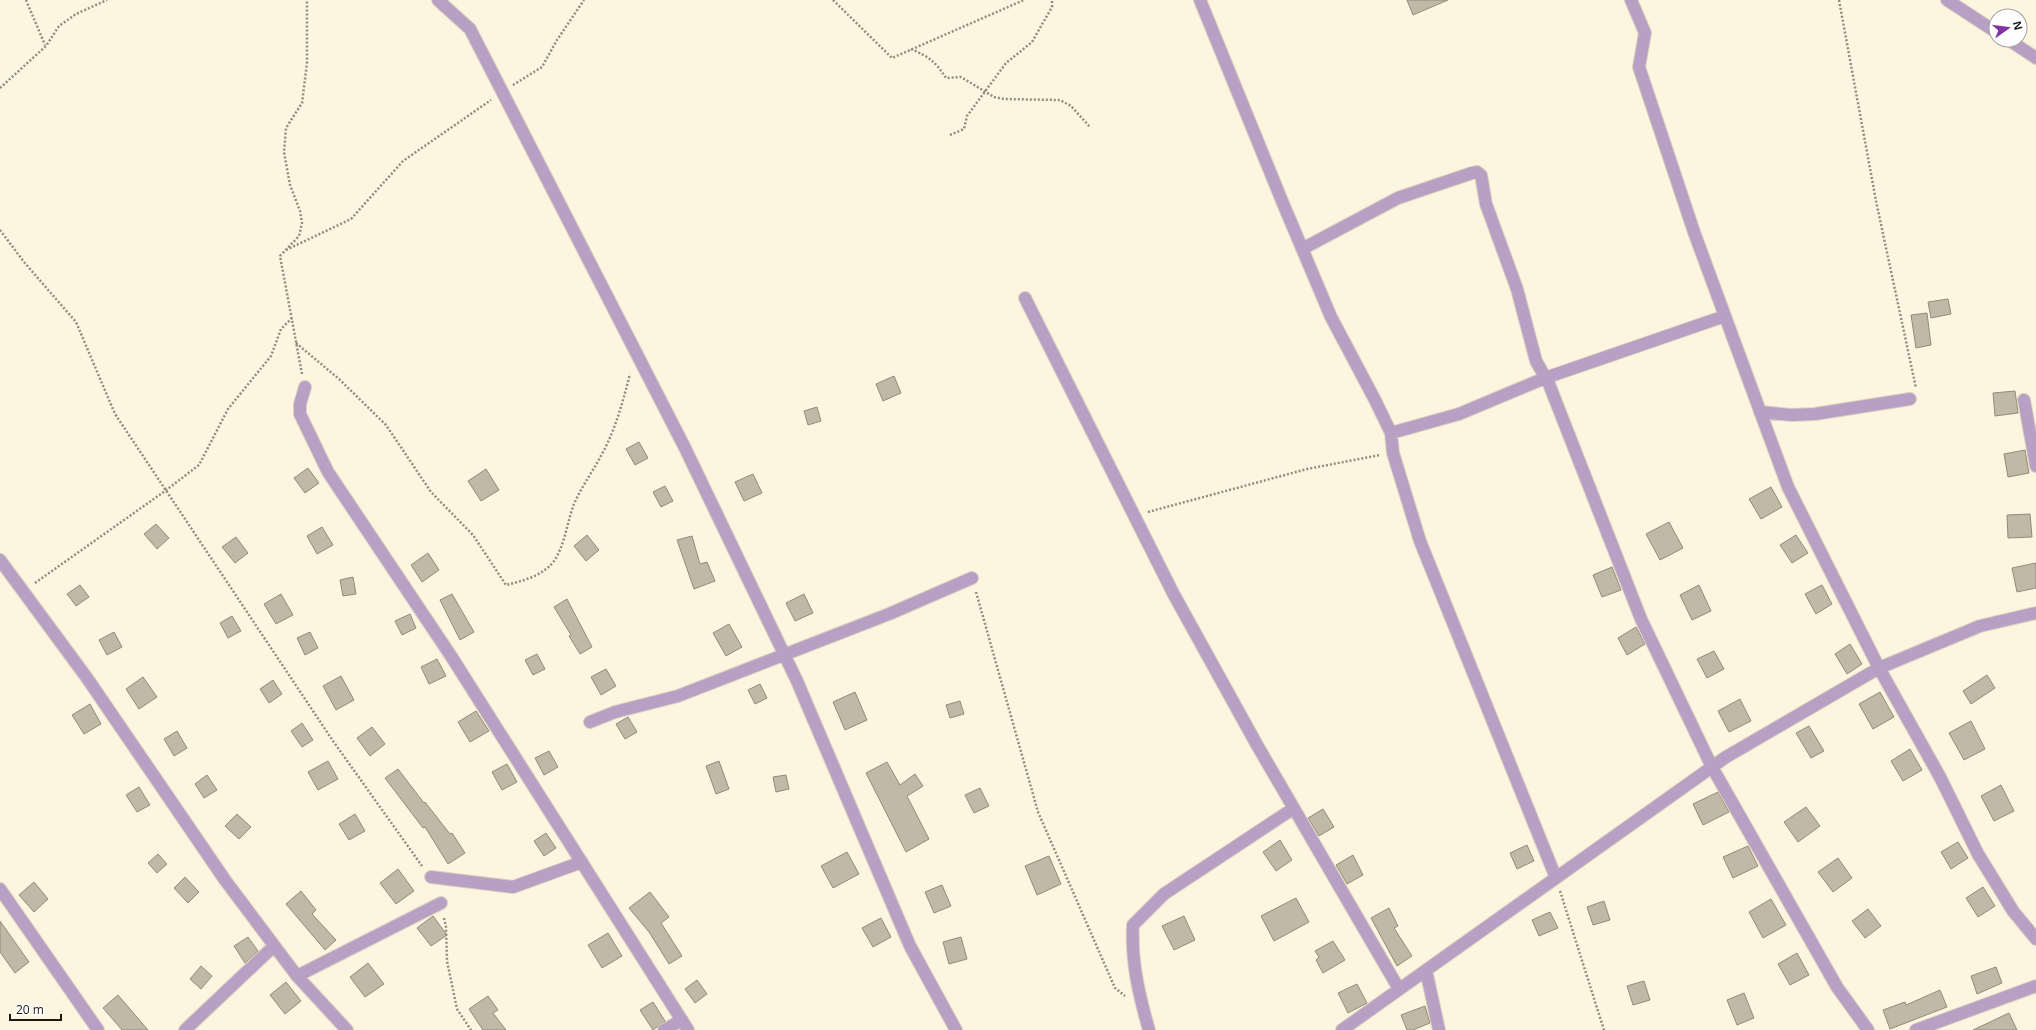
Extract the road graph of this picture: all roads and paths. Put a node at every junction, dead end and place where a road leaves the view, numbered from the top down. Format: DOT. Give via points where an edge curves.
graph roads {
  1 [pos="26,0"];
  2 [pos="107,0"];
  3 [pos="307,0"];
  4 [pos="438,0"];
  5 [pos="584,0"];
  6 [pos="833,0"];
  7 [pos="1024,0"];
  8 [pos="1052,0"];
  9 [pos="1200,0"];
  10 [pos="1631,0"];
  11 [pos="1839,0"];
  12 [pos="1947,0"];
  13 [pos="1988,27"];
  14 [pos="46,46"];
  15 [pos="2020,48"];
  16 [pos="911,49"];
  17 [pos="2036,58"];
  18 [pos="0,88"];
  19 [pos="985,91"];
  20 [pos="502,92"];
  21 [pos="1090,127"];
  22 [pos="950,135"];
  23 [pos="0,230"];
  24 [pos="1302,249"];
  25 [pos="284,250"];
  26 [pos="1025,298"];
  27 [pos="1724,316"];
  28 [pos="292,318"];
  29 [pos="296,343"];
  30 [pos="636,352"];
  31 [pos="1545,378"];
  32 [pos="305,387"];
  33 [pos="1910,399"];
  34 [pos="2024,400"];
  35 [pos="1760,412"];
  36 [pos="1391,433"];
  37 [pos="1393,453"];
  38 [pos="2036,466"];
  39 [pos="165,491"];
  40 [pos="1134,516"];
  41 [pos="0,560"];
  42 [pos="972,578"];
  43 [pos="23,591"];
  44 [pos="2036,613"];
  45 [pos="785,656"];
  46 [pos="1879,668"];
  47 [pos="590,722"];
  48 [pos="1712,767"];
  49 [pos="1294,808"];
  50 [pos="582,862"];
  51 [pos="431,877"];
  52 [pos="1556,878"];
  53 [pos="0,888"];
  54 [pos="440,903"];
  55 [pos="2036,939"];
  56 [pos="274,946"];
  57 [pos="1426,970"];
  58 [pos="297,976"];
  59 [pos="2036,986"];
  60 [pos="1399,989"];
  61 [pos="1144,1012"];
  62 [pos="685,1025"];
  63 [pos="98,1030"];
  64 [pos="185,1030"];
  65 [pos="347,1030"];
  66 [pos="471,1030"];
  67 [pos="664,1030"];
  68 [pos="956,1030"];
  69 [pos="1149,1030"];
  70 [pos="1342,1030"];
  71 [pos="1439,1030"];
  72 [pos="1604,1030"];
  73 [pos="1868,1030"];
  74 [pos="1916,1030"];
  1 -- 14 [label="path"];
  2 -- 14 [label="path" via="76,14 59,26"];
  3 -- 25 [label="path" via="307,63 302,103 286,128 284,152 290,185 302,223 299,236"];
  4 -- 20 [label="street" via="470,29"];
  5 -- 20 [label="path" via="542,67"];
  6 -- 16 [label="path" via="892,58"];
  7 -- 16 [label="path"];
  8 -- 19 [label="path" via="1052,7 1032,42 1006,63"];
  9 -- 24 [label="street"];
  10 -- 27 [label="street" via="1645,33 1639,67"];
  11 -- 33 [label="path" via="1876,201 1916,379 1916,390"];
  12 -- 13 [label="street"];
  14 -- 18 [label="path"];
  15 -- 17 [label="street"];
  16 -- 19 [label="path" via="926,55 936,63 946,78 961,77"];
  19 -- 21 [label="path" via="994,97 1004,99 1060,100 1071,106"];
  19 -- 22 [label="path" via="967,116 964,129"];
  20 -- 25 [label="path" via="403,161 351,219"];
  20 -- 30 [label="street"];
  23 -- 39 [label="path" via="76,322 115,414"];
  24 -- 31 [label="street" via="1398,198 1477,172 1481,176 1486,204 1517,289 1536,360"];
  24 -- 36 [label="street" via="1331,317"];
  25 -- 28 [label="path" via="280,256"];
  26 -- 40 [label="street"];
  27 -- 31 [label="street"];
  27 -- 35 [label="street"];
  28 -- 29 [label="path"];
  28 -- 39 [label="path" via="281,328 271,356 228,409 199,465"];
  29 -- 30 [label="path" via="339,379 386,425 431,492 473,535 506,585 530,580 553,562 582,487 602,454 618,419"];
  29 -- 32 [label="path"];
  30 -- 45 [label="street"];
  31 -- 36 [label="street" via="1459,414"];
  31 -- 48 [label="street" via="1640,619"];
  32 -- 50 [label="street" via="300,414 328,472 452,656"];
  33 -- 35 [label="street" via="1815,414"];
  34 -- 38 [label="street"];
  35 -- 46 [label="street" via="1788,487"];
  36 -- 37 [label="street"];
  37 -- 40 [label="path" via="1307,468"];
  37 -- 52 [label="street" via="1420,541"];
  39 -- 43 [label="path"];
  39 -- 51 [label="path" via="333,741"];
  40 -- 49 [label="street" via="1173,593"];
  41 -- 43 [label="street"];
  42 -- 45 [label="street"];
  42 -- 61 [label="path" via="1038,812 1115,988"];
  43 -- 56 [label="street" via="87,678 225,880"];
  44 -- 46 [label="street" via="1980,626"];
  45 -- 47 [label="street" via="678,696 615,712"];
  45 -- 68 [label="street" via="910,946"];
  46 -- 48 [label="street"];
  46 -- 55 [label="street" via="1940,777 1978,854 2013,911"];
  48 -- 52 [label="street"];
  48 -- 73 [label="street" via="1837,987"];
  49 -- 60 [label="street"];
  49 -- 61 [label="street" via="1164,894 1133,925 1136,984"];
  50 -- 51 [label="street" via="513,887"];
  50 -- 62 [label="street"];
  52 -- 57 [label="street"];
  52 -- 72 [label="path"];
  53 -- 63 [label="street"];
  54 -- 58 [label="street"];
  54 -- 66 [label="path" via="446,927 447,961 457,1009"];
  56 -- 58 [label="street"];
  56 -- 64 [label="street"];
  57 -- 60 [label="street"];
  57 -- 71 [label="street"];
  58 -- 65 [label="street"];
  59 -- 74 [label="street"];
  60 -- 70 [label="street"];
  61 -- 69 [label="street"];
  62 -- 67 [label="street"];
}
